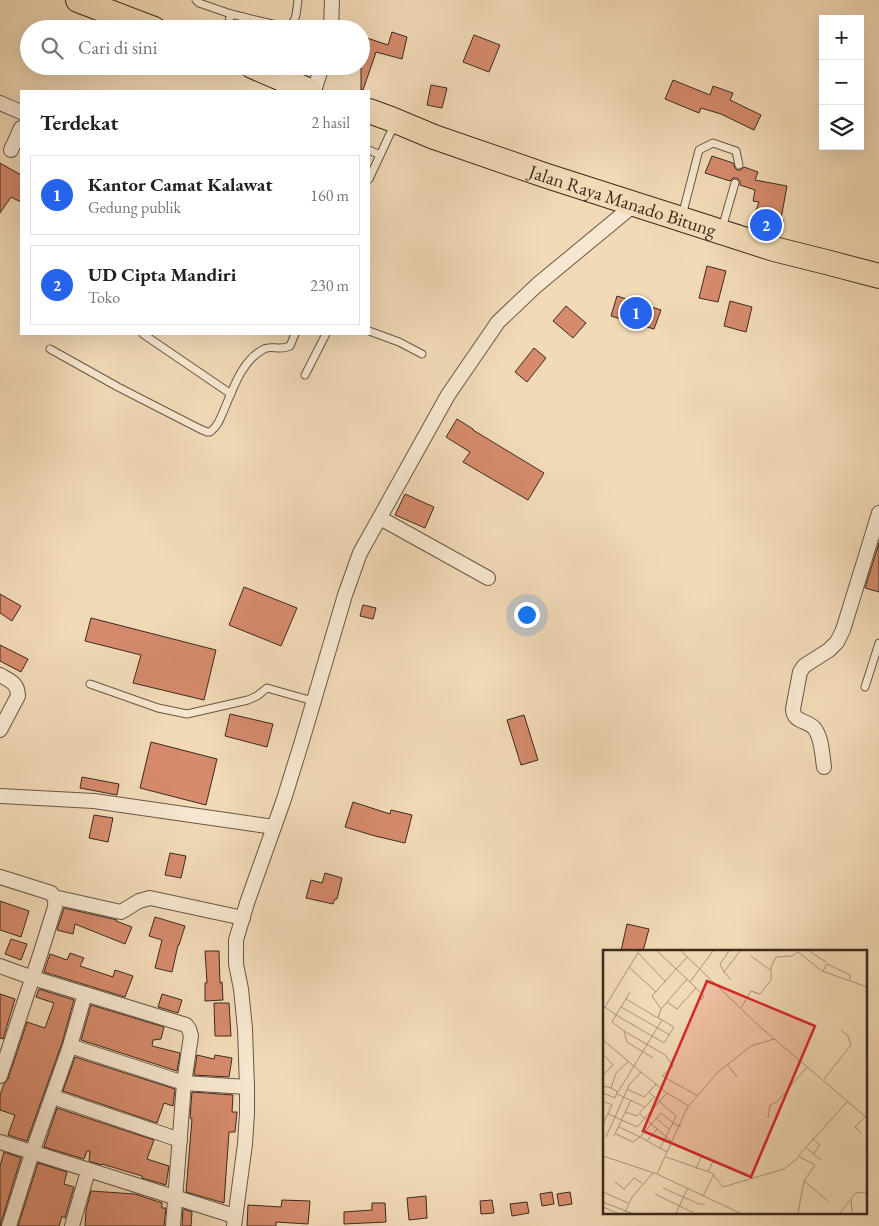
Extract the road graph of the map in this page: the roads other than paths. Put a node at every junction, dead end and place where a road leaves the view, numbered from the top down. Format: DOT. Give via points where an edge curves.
graph roads {
  1 [pos="78,0"];
  2 [pos="196,0"];
  3 [pos="298,0"];
  4 [pos="332,0"];
  5 [pos="231,14"];
  6 [pos="244,17"];
  7 [pos="130,20"];
  8 [pos="229,20"];
  9 [pos="243,20"];
  10 [pos="256,20"];
  11 [pos="295,20"];
  12 [pos="331,20"];
  13 [pos="273,75"];
  14 [pos="319,75"];
  15 [pos="308,90"];
  16 [pos="314,90"];
  17 [pos="0,103"];
  18 [pos="370,111"];
  19 [pos="20,112"];
  20 [pos="396,121"];
  21 [pos="20,130"];
  22 [pos="11,150"];
  23 [pos="370,151"];
  24 [pos="380,156"];
  25 [pos="739,165"];
  26 [pos="370,177"];
  27 [pos="735,183"];
  28 [pos="635,204"];
  29 [pos="681,219"];
  30 [pos="721,232"];
  31 [pos="879,276"];
  32 [pos="370,331"];
  33 [pos="144,335"];
  34 [pos="296,335"];
  35 [pos="325,335"];
  36 [pos="50,350"];
  37 [pos="422,354"];
  38 [pos="305,375"];
  39 [pos="231,394"];
  40 [pos="879,513"];
  41 [pos="380,518"];
  42 [pos="488,578"];
  43 [pos="879,643"];
  44 [pos="0,675"];
  45 [pos="90,684"];
  46 [pos="865,687"];
  47 [pos="313,701"];
  48 [pos="0,730"];
  49 [pos="824,767"];
  50 [pos="0,796"];
  51 [pos="274,827"];
  52 [pos="0,877"];
  53 [pos="54,896"];
  54 [pos="242,918"];
  55 [pos="0,966"];
  56 [pos="33,978"];
  57 [pos="85,994"];
  58 [pos="70,1046"];
  59 [pos="0,1076"];
  60 [pos="184,1083"];
  61 [pos="247,1087"];
  62 [pos="53,1097"];
  63 [pos="180,1140"];
  64 [pos="0,1142"];
  65 [pos="32,1153"];
  66 [pos="88,1171"];
  67 [pos="176,1198"];
  68 [pos="234,1221"];
  69 [pos="9,1226"];
  70 [pos="72,1226"];
  71 [pos="173,1226"];
  1 -- 7 [label="highway"];
  2 -- 5 [label="lane"];
  3 -- 11 [label="lane"];
  4 -- 12 [label="street"];
  5 -- 6 [label="lane"];
  5 -- 8 [label="lane"];
  6 -- 9 [label="lane"];
  6 -- 10 [label="lane"];
  13 -- 15 [label="highway"];
  14 -- 16 [label="street"];
  17 -- 19 [label="street"];
  18 -- 20 [label="highway, Jalan Raya Manado Bitung"];
  20 -- 24 [label="lane"];
  20 -- 28 [label="highway, Jalan Raya Manado Bitung" via="485,155"];
  21 -- 22 [label="street"];
  23 -- 24 [label="lane"];
  24 -- 26 [label="lane"];
  25 -- 29 [label="lane" via="736,151 713,144 699,150"];
  27 -- 30 [label="lane"];
  28 -- 29 [label="highway, Jalan Raya Manado Bitung"];
  28 -- 41 [label="street" via="537,285 498,322 448,395"];
  29 -- 30 [label="highway, Jalan Raya Manado Bitung"];
  30 -- 31 [label="highway, Jalan Raya Manado Bitung"];
  32 -- 37 [label="lane"];
  33 -- 39 [label="lane"];
  34 -- 39 [label="lane" via="290,346 284,349 268,347 248,362"];
  35 -- 38 [label="lane"];
  36 -- 39 [label="lane" via="206,432 217,427"];
  40 -- 49 [label="street" via="837,642 800,672 793,714 814,726 820,738"];
  41 -- 42 [label="street"];
  41 -- 47 [label="street" via="360,553 344,595"];
  43 -- 46 [label="lane"];
  44 -- 48 [label="street" via="17,686 18,696"];
  45 -- 47 [label="lane" via="158,708 187,714 248,700 267,688"];
  47 -- 51 [label="street"];
  50 -- 51 [label="street" via="94,801"];
  51 -- 54 [label="street"];
  52 -- 53 [label="street"];
  53 -- 54 [label="street" via="121,912 150,898"];
  53 -- 56 [label="street" via="55,907"];
  54 -- 61 [label="street" via="236,940 236,964 245,1029"];
  55 -- 56 [label="street"];
  56 -- 57 [label="street"];
  56 -- 59 [label="street"];
  57 -- 58 [label="street"];
  57 -- 60 [label="street" via="186,1026 191,1036"];
  58 -- 60 [label="street"];
  58 -- 62 [label="street"];
  60 -- 61 [label="street"];
  60 -- 63 [label="street"];
  61 -- 68 [label="street" via="244,1144"];
  62 -- 63 [label="street"];
  62 -- 65 [label="street"];
  63 -- 67 [label="street"];
  64 -- 65 [label="street"];
  65 -- 66 [label="street"];
  65 -- 69 [label="street"];
  66 -- 67 [label="street"];
  66 -- 70 [label="street"];
  67 -- 68 [label="street"];
  67 -- 71 [label="street"];
}
